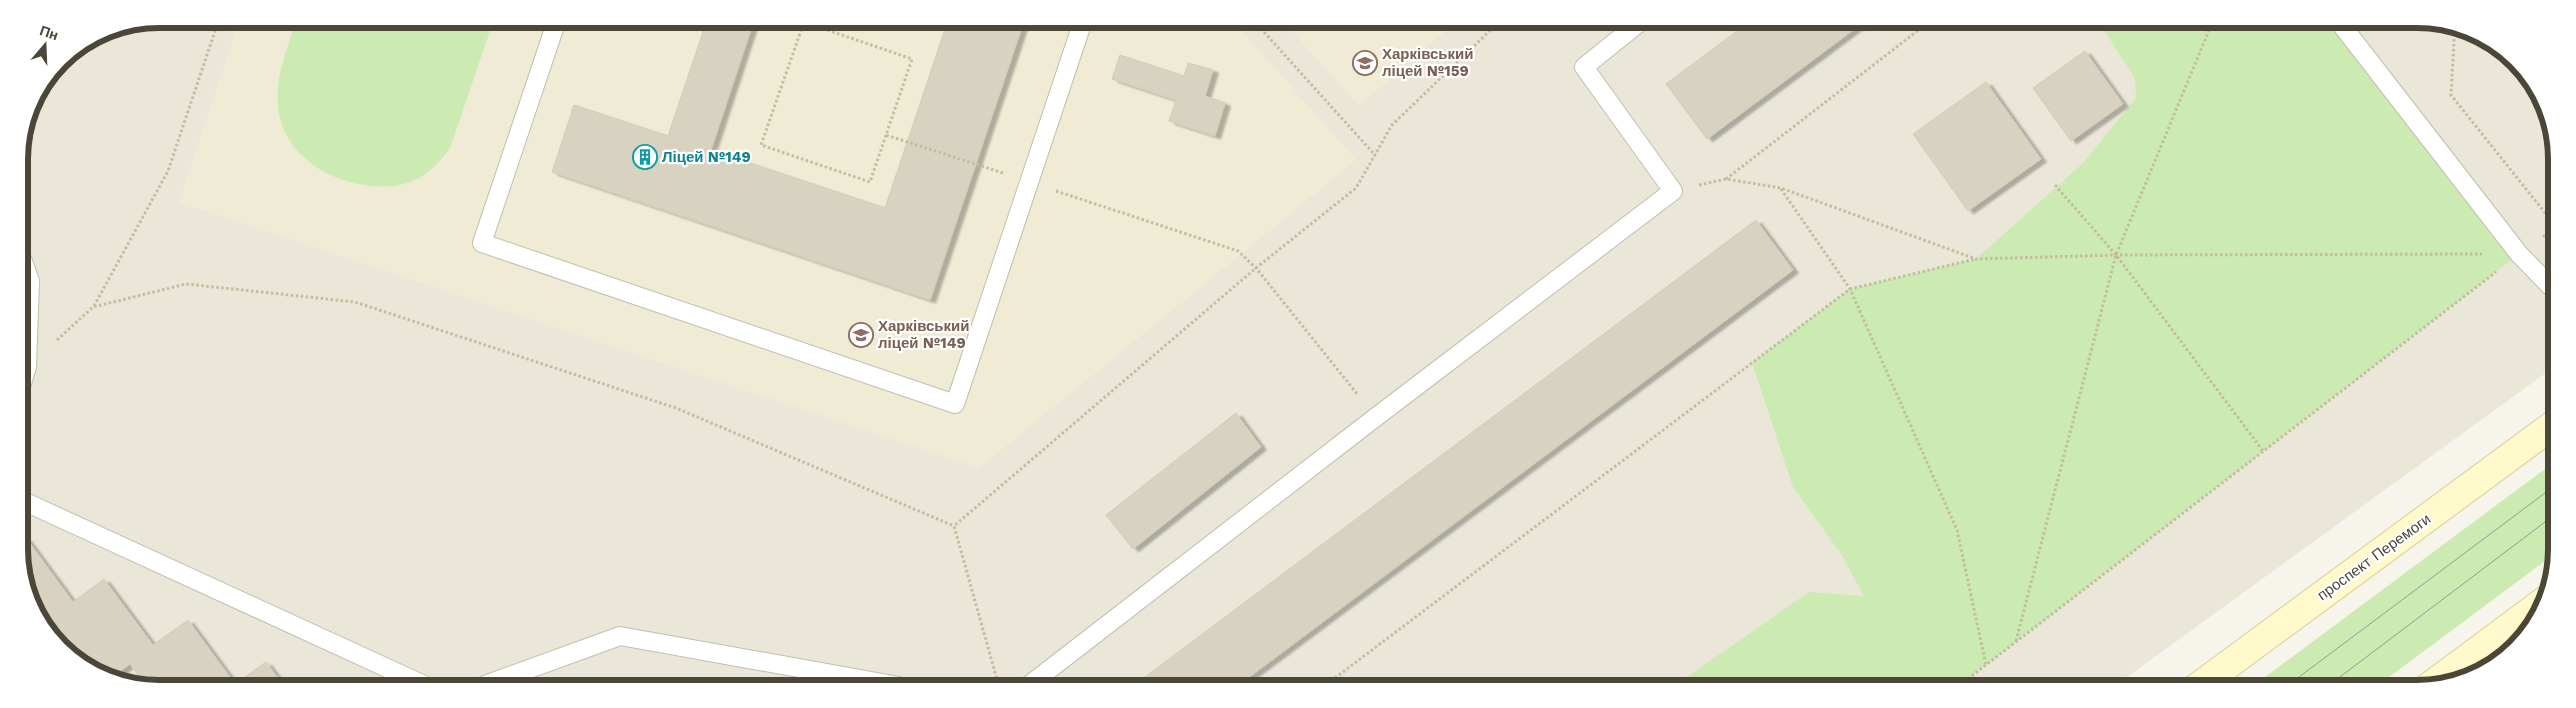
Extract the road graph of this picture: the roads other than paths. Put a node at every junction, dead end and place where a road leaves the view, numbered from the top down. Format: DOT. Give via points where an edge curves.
graph roads {
  1 [pos="554,28"];
  2 [pos="1081,28"];
  3 [pos="1633,28"];
  4 [pos="2344,28"];
  5 [pos="28,275"];
  6 [pos="2548,284"];
  7 [pos="28,338"];
  8 [pos="2548,429"];
  9 [pos="28,503"];
  10 [pos="2535,607"];
  11 [pos="2440,678"];
  12 [pos="413,680"];
  13 [pos="499,680"];
  14 [pos="866,680"];
  15 [pos="1036,680"];
  16 [pos="2206,680"];
  1 -- 2 [label="lane" via="482,243 954,404"];
  3 -- 15 [label="lane" via="1584,67 1673,191"];
  4 -- 6 [label="lane" via="2518,254"];
  5 -- 7 [label="lane"];
  8 -- 16 [label="main road, проспект Перемоги"];
  9 -- 12 [label="lane"];
  10 -- 11 [label="main road"];
  13 -- 14 [label="lane" via="620,636"];
}
